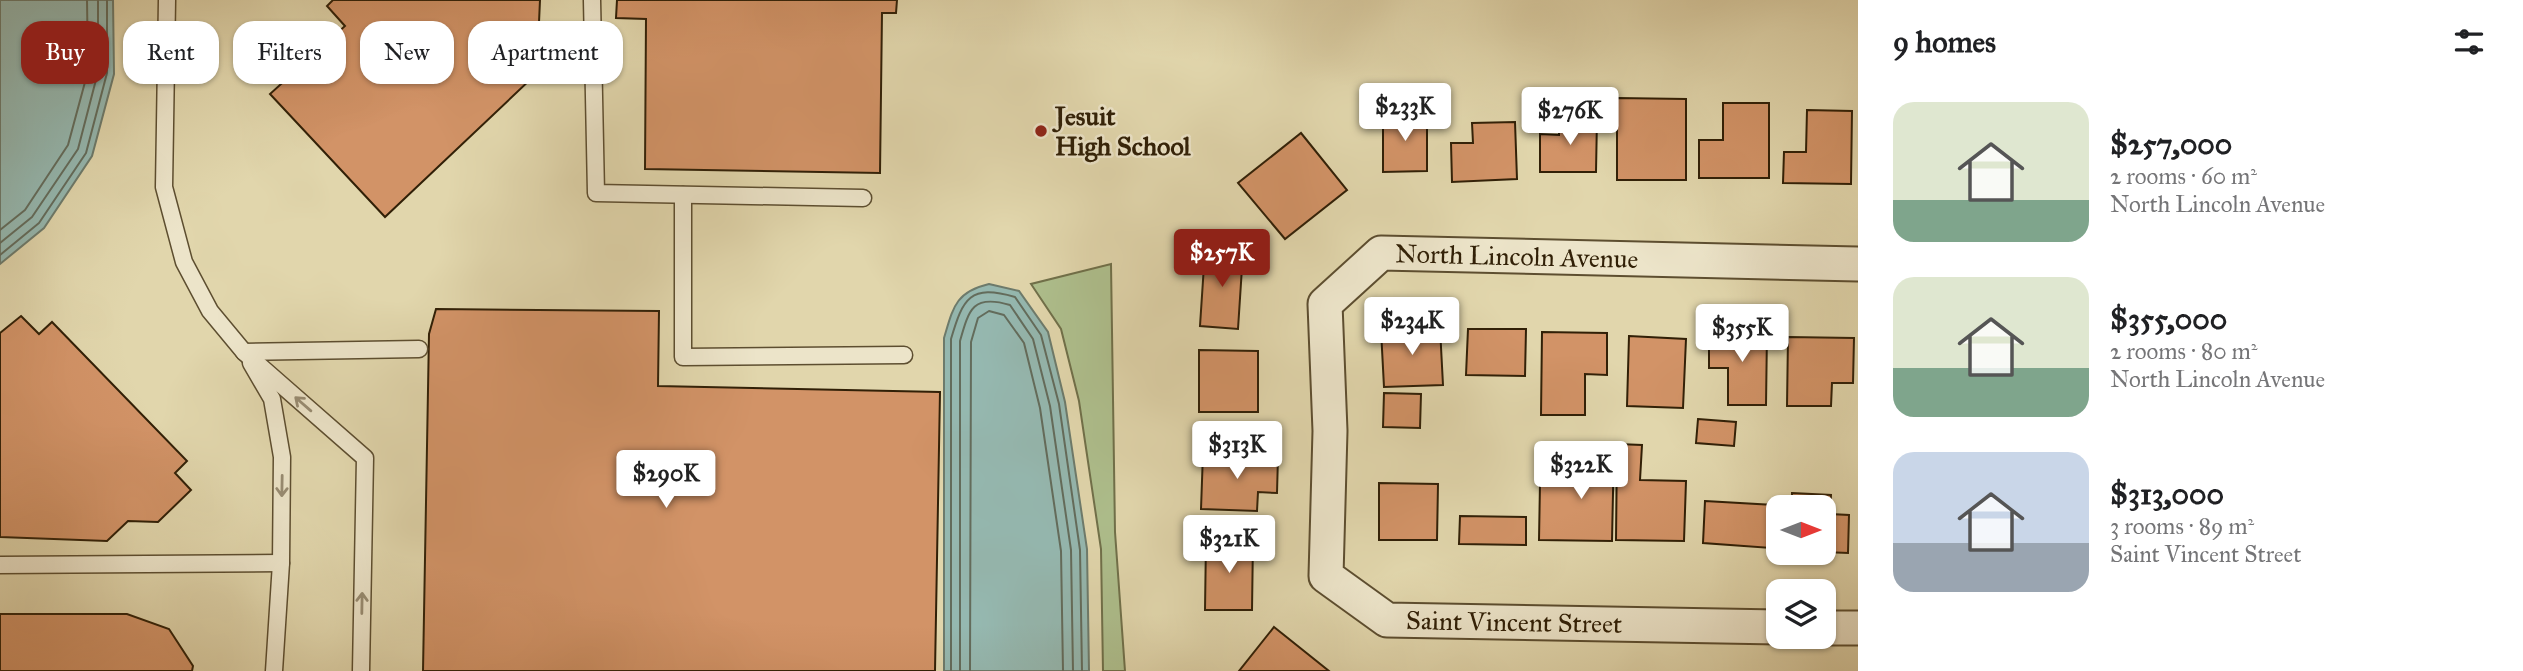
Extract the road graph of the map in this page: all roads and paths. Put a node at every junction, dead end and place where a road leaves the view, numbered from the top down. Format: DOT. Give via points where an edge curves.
graph roads {
  1 [pos="167,0"];
  2 [pos="592,0"];
  3 [pos="683,195"];
  4 [pos="863,198"];
  5 [pos="1858,264"];
  6 [pos="419,349"];
  7 [pos="244,352"];
  8 [pos="904,355"];
  9 [pos="1330,431"];
  10 [pos="281,563"];
  11 [pos="0,565"];
  12 [pos="1766,627"];
  13 [pos="1836,628"];
  14 [pos="1858,628"];
  15 [pos="274,671"];
  16 [pos="361,671"];
  1 -- 7 [label="lane" via="164,187 184,262 210,311"];
  2 -- 3 [label="lane" via="596,193"];
  3 -- 4 [label="lane"];
  3 -- 8 [label="lane" via="683,357"];
  5 -- 9 [label="street, North Lincoln Avenue" via="1381,253 1325,303"];
  6 -- 7 [label="lane"];
  7 -- 10 [label="lane, one-way" via="272,399 282,457"];
  16 -- 7 [label="lane, one-way" via="365,458"];
  9 -- 12 [label="street, Saint Vincent Street" via="1326,576 1387,620"];
  10 -- 11 [label="lane"];
  10 -- 15 [label="lane"];
  13 -- 14 [label="street"];
}
